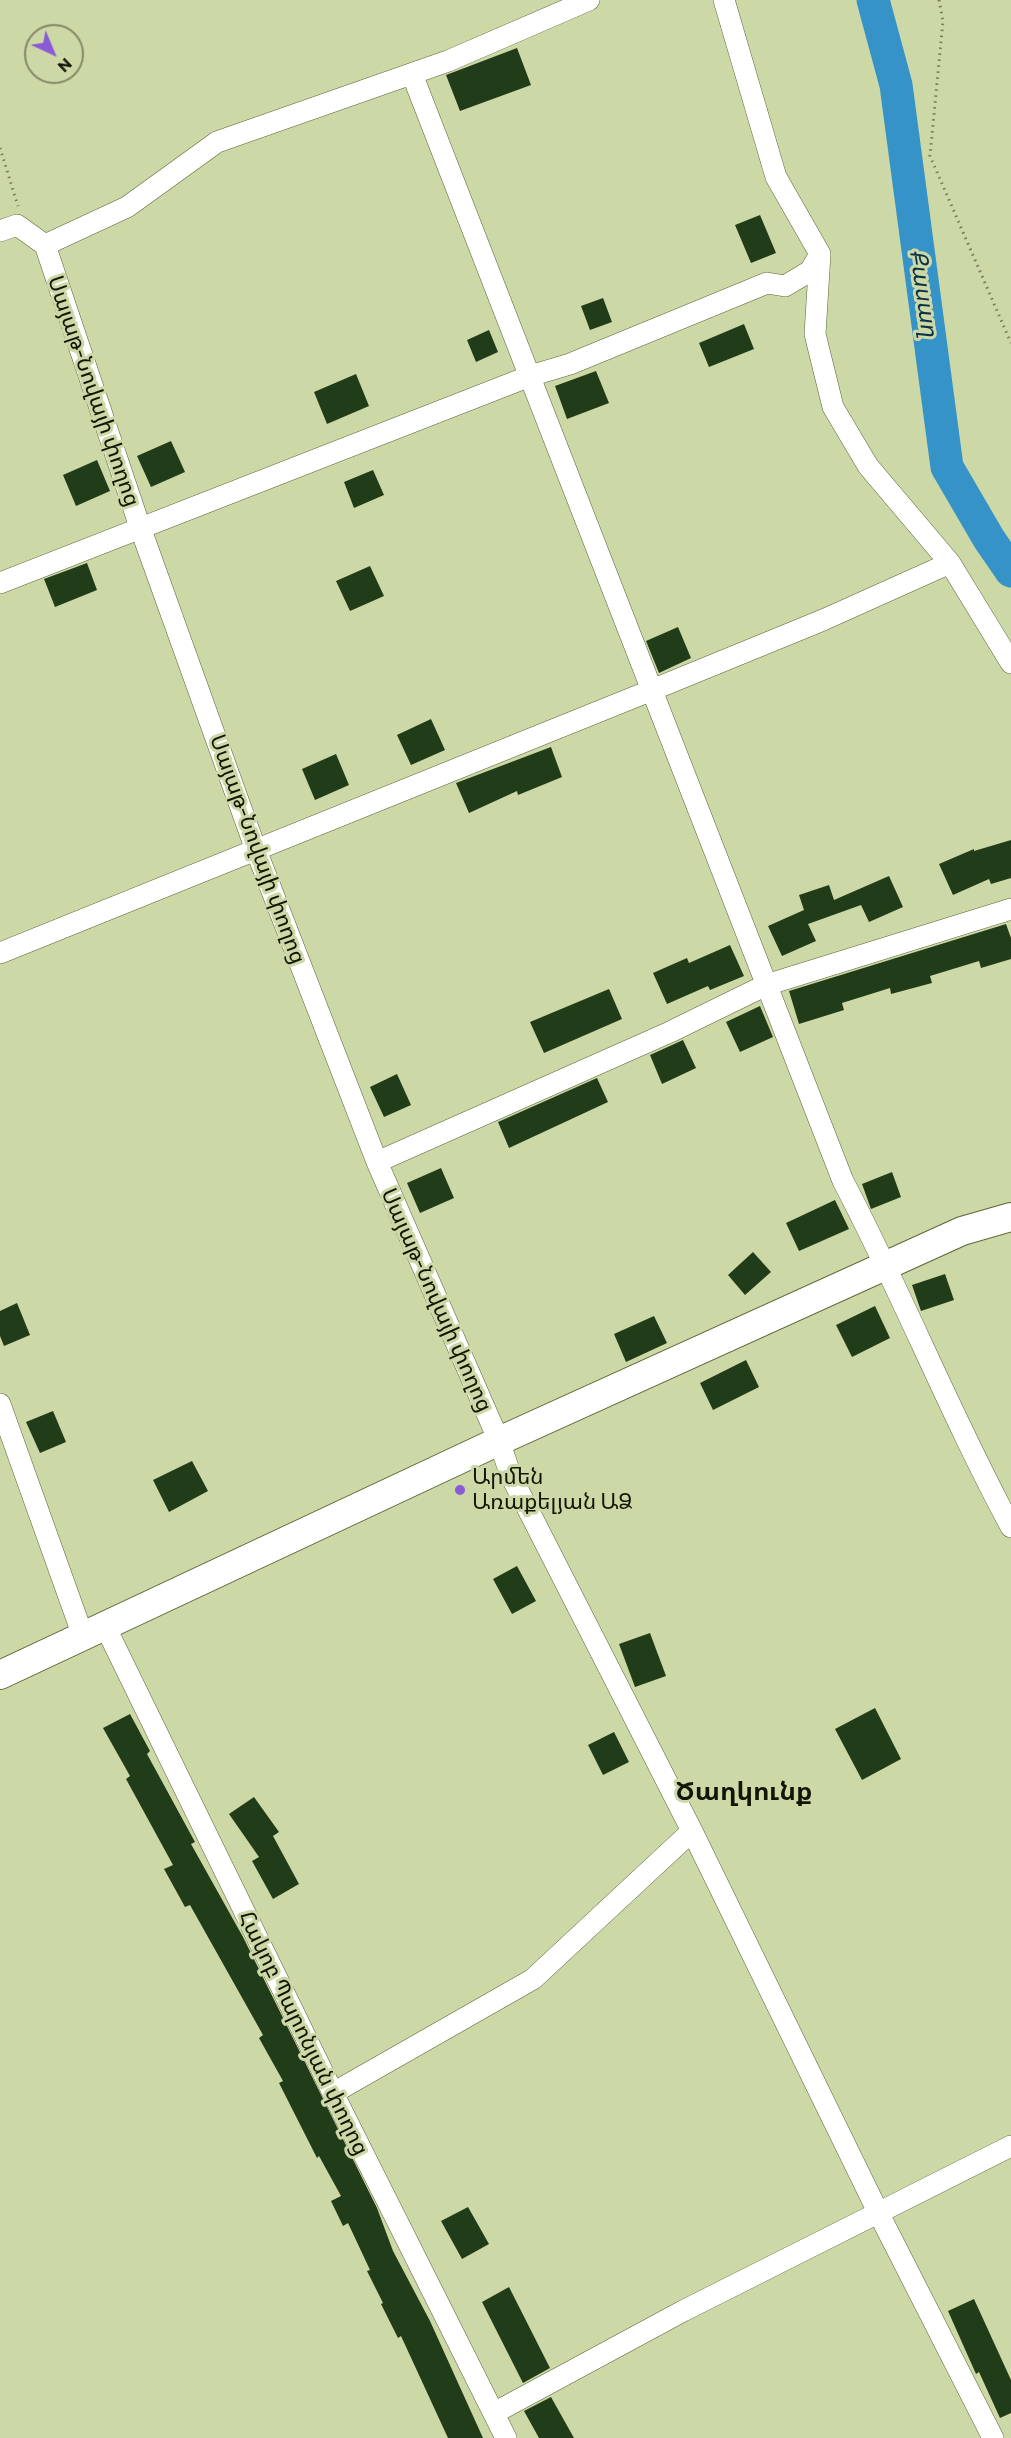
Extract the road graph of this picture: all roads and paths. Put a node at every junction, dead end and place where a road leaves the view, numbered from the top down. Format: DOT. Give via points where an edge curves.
graph roads {
  1 [pos="589,0"];
  2 [pos="724,0"];
  3 [pos="939,0"];
  4 [pos="412,74"];
  5 [pos="0,148"];
  6 [pos="8,228"];
  7 [pos="45,245"];
  8 [pos="820,254"];
  9 [pos="1011,343"];
  10 [pos="530,376"];
  11 [pos="141,528"];
  12 [pos="950,563"];
  13 [pos="0,583"];
  14 [pos="1011,663"];
  15 [pos="652,690"];
  16 [pos="256,850"];
  17 [pos="1011,909"];
  18 [pos="0,953"];
  19 [pos="766,985"];
  20 [pos="377,1162"];
  21 [pos="1011,1217"];
  22 [pos="887,1265"];
  23 [pos="0,1404"];
  24 [pos="499,1441"];
  25 [pos="1011,1527"];
  26 [pos="94,1631"];
  27 [pos="0,1675"];
  28 [pos="692,1831"];
  29 [pos="333,2093"];
  30 [pos="1011,2146"];
  31 [pos="879,2214"];
  32 [pos="494,2413"];
  33 [pos="506,2438"];
  34 [pos="993,2438"];
  1 -- 4 [label="street"];
  2 -- 8 [label="street" via="776,177"];
  3 -- 9 [label="path" via="943,21 930,156"];
  4 -- 7 [label="street" via="217,142 128,207"];
  4 -- 10 [label="street"];
  5 -- 6 [label="path" via="19,207"];
  6 -- 7 [label="street"];
  7 -- 11 [label="street, Սայաթ-Նովայի փողոց"];
  8 -- 10 [label="street" via="810,272 785,286 767,283 570,364"];
  8 -- 12 [label="street" via="815,334 833,407 868,466"];
  10 -- 11 [label="street"];
  10 -- 15 [label="street"];
  11 -- 13 [label="street"];
  11 -- 16 [label="street, Սայաթ-Նովայի փողոց"];
  12 -- 14 [label="street"];
  12 -- 15 [label="street"];
  15 -- 16 [label="street"];
  15 -- 19 [label="street"];
  16 -- 18 [label="street"];
  16 -- 20 [label="street, Սայաթ-Նովայի փողոց"];
  17 -- 19 [label="street"];
  19 -- 20 [label="street" via="670,1032"];
  19 -- 22 [label="street" via="843,1181"];
  20 -- 24 [label="street, Սայաթ-Նովայի փողոց"];
  21 -- 22 [label="main road" via="962,1231"];
  22 -- 24 [label="main road"];
  22 -- 25 [label="street" via="971,1453"];
  23 -- 26 [label="street, Հակոբ Պարոնյան փողոց"];
  24 -- 26 [label="main road"];
  24 -- 28 [label="street, Սայաթ-Նովայի փողոց" via="510,1476"];
  26 -- 27 [label="main road"];
  26 -- 29 [label="street, Հակոբ Պարոնյան փողոց"];
  28 -- 29 [label="street" via="533,1979"];
  28 -- 31 [label="street, Սայաթ-Նովայի փողոց"];
  29 -- 32 [label="street, Հակոբ Պարոնյան փողոց"];
  30 -- 31 [label="street"];
  31 -- 32 [label="street" via="683,2311"];
  31 -- 34 [label="street, Սայաթ-Նովայի փողոց"];
  32 -- 33 [label="street, Հակոբ Պարոնյան փողոց"];
}
